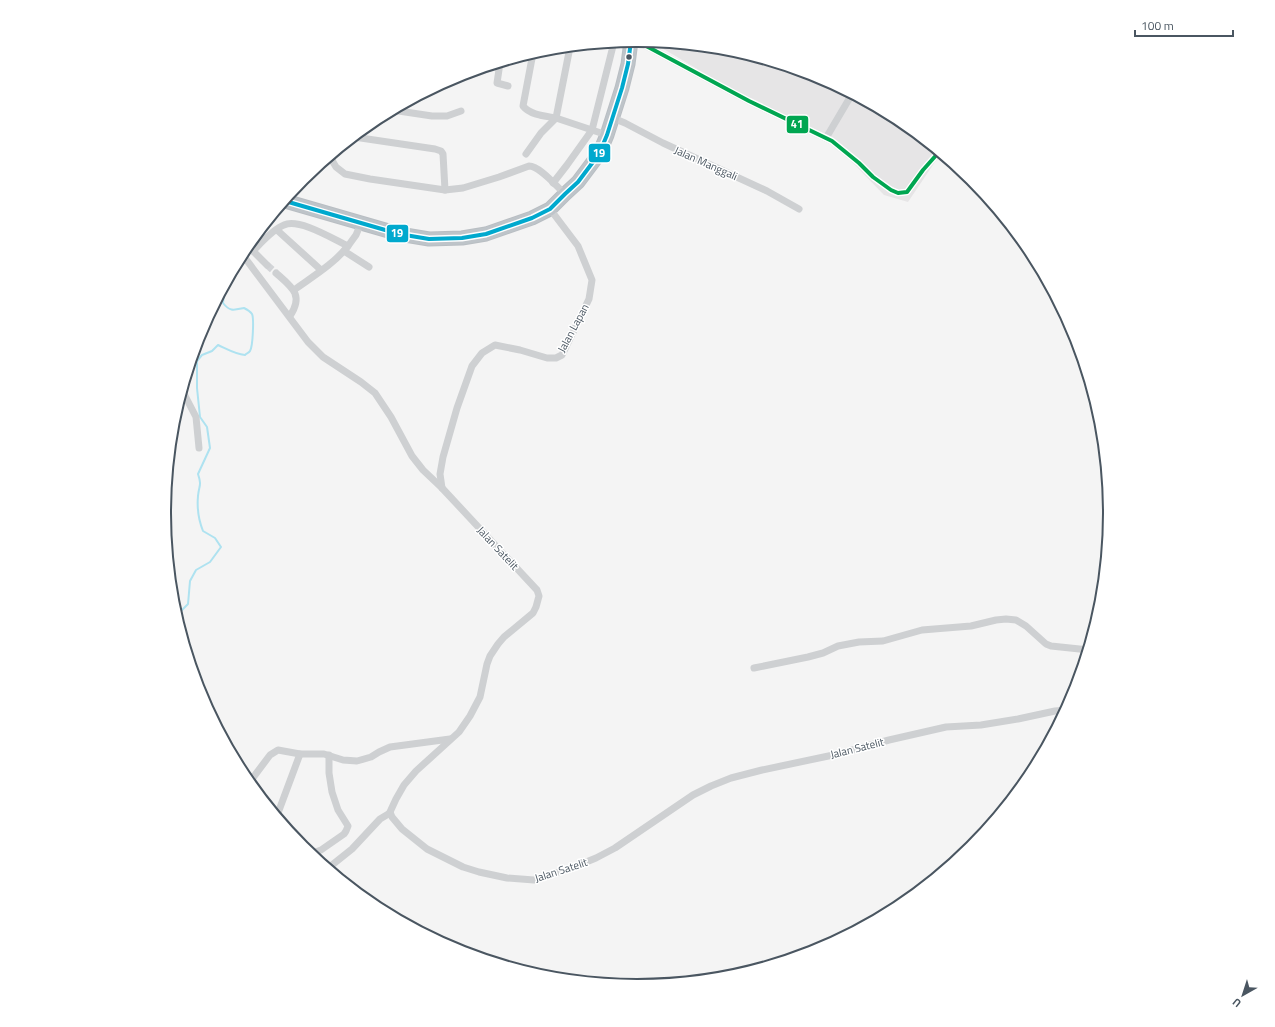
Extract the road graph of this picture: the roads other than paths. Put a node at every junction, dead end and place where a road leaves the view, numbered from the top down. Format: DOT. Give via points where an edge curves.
graph roads {
  1 [pos="630,47"];
  2 [pos="649,47"];
  3 [pos="613,48"];
  4 [pos="569,52"];
  5 [pos="531,60"];
  6 [pos="499,69"];
  7 [pos="508,86"];
  8 [pos="850,98"];
  9 [pos="401,111"];
  10 [pos="461,111"];
  11 [pos="556,118"];
  12 [pos="613,118"];
  13 [pos="592,130"];
  14 [pos="607,135"];
  15 [pos="361,138"];
  16 [pos="826,138"];
  17 [pos="526,154"];
  18 [pos="936,155"];
  19 [pos="333,161"];
  20 [pos="553,183"];
  21 [pos="445,190"];
  22 [pos="565,194"];
  23 [pos="290,202"];
  24 [pos="550,209"];
  25 [pos="799,209"];
  26 [pos="361,223"];
  27 [pos="277,230"];
  28 [pos="257,244"];
  29 [pos="346,249"];
  30 [pos="252,251"];
  31 [pos="246,260"];
  32 [pos="267,265"];
  33 [pos="369,267"];
  34 [pos="321,270"];
  35 [pos="276,273"];
  36 [pos="294,290"];
  37 [pos="290,316"];
  38 [pos="186,398"];
  39 [pos="200,448"];
  40 [pos="442,488"];
  41 [pos="1083,649"];
  42 [pos="754,668"];
  43 [pos="1060,711"];
  44 [pos="450,739"];
  45 [pos="300,754"];
  46 [pos="329,755"];
  47 [pos="253,778"];
  48 [pos="279,811"];
  49 [pos="390,813"];
  50 [pos="317,852"];
  51 [pos="332,865"];
  1 -- 12 [label="highway"];
  2 -- 16 [label="street" via="749,101"];
  3 -- 13 [label="street"];
  4 -- 11 [label="street"];
  5 -- 11 [label="street" via="523,106 527,111"];
  6 -- 7 [label="street" via="497,83"];
  8 -- 16 [label="street"];
  9 -- 10 [label="street" via="447,116"];
  11 -- 13 [label="street"];
  11 -- 17 [label="street"];
  12 -- 14 [label="highway"];
  12 -- 25 [label="street, Jalan Manggali" via="767,191"];
  13 -- 14 [label="street"];
  13 -- 20 [label="street"];
  14 -- 22 [label="highway" via="599,154 578,182"];
  15 -- 21 [label="street" via="441,152"];
  16 -- 18 [label="street" via="898,193 907,192"];
  19 -- 21 [label="street" via="345,174"];
  20 -- 21 [label="street" via="538,169 529,166 463,188"];
  20 -- 22 [label="street"];
  22 -- 24 [label="highway"];
  23 -- 26 [label="highway"];
  24 -- 26 [label="highway" via="486,234 462,238 428,239"];
  24 -- 40 [label="street, Jalan Lapan" via="578,246 592,280 589,299 562,354 556,358 495,345 482,353 472,366 457,408 443,457 440,474"];
  26 -- 29 [label="street"];
  27 -- 28 [label="street"];
  27 -- 29 [label="street" via="287,224 300,225"];
  27 -- 34 [label="street"];
  29 -- 33 [label="street"];
  29 -- 34 [label="street"];
  30 -- 32 [label="street"];
  31 -- 37 [label="street"];
  34 -- 36 [label="street"];
  35 -- 36 [label="street"];
  36 -- 37 [label="street" via="295,308"];
  37 -- 40 [label="street" via="308,342 323,357 375,393 412,456"];
  38 -- 39 [label="street" via="196,417"];
  40 -- 44 [label="street, Jalan Satelit" via="537,590 539,596 533,613 504,637 494,650 487,664 480,697 459,732"];
  41 -- 42 [label="street" via="1051,646 1026,626 1016,620 1006,619 971,626 922,630 883,640 838,646 808,657"];
  43 -- 49 [label="street, Jalan Satelit" via="981,725 946,727 731,778 693,795 634,836 596,858 534,880 506,878 463,867 427,849 402,829"];
  44 -- 46 [label="street" via="390,747 357,761"];
  44 -- 49 [label="street, Jalan Satelit" via="416,771 401,790"];
  45 -- 46 [label="street"];
  45 -- 47 [label="street" via="276,751"];
  45 -- 48 [label="street"];
  46 -- 50 [label="street" via="331,788 338,810 348,826 346,831"];
  49 -- 51 [label="street" via="380,819 352,849"];
}
